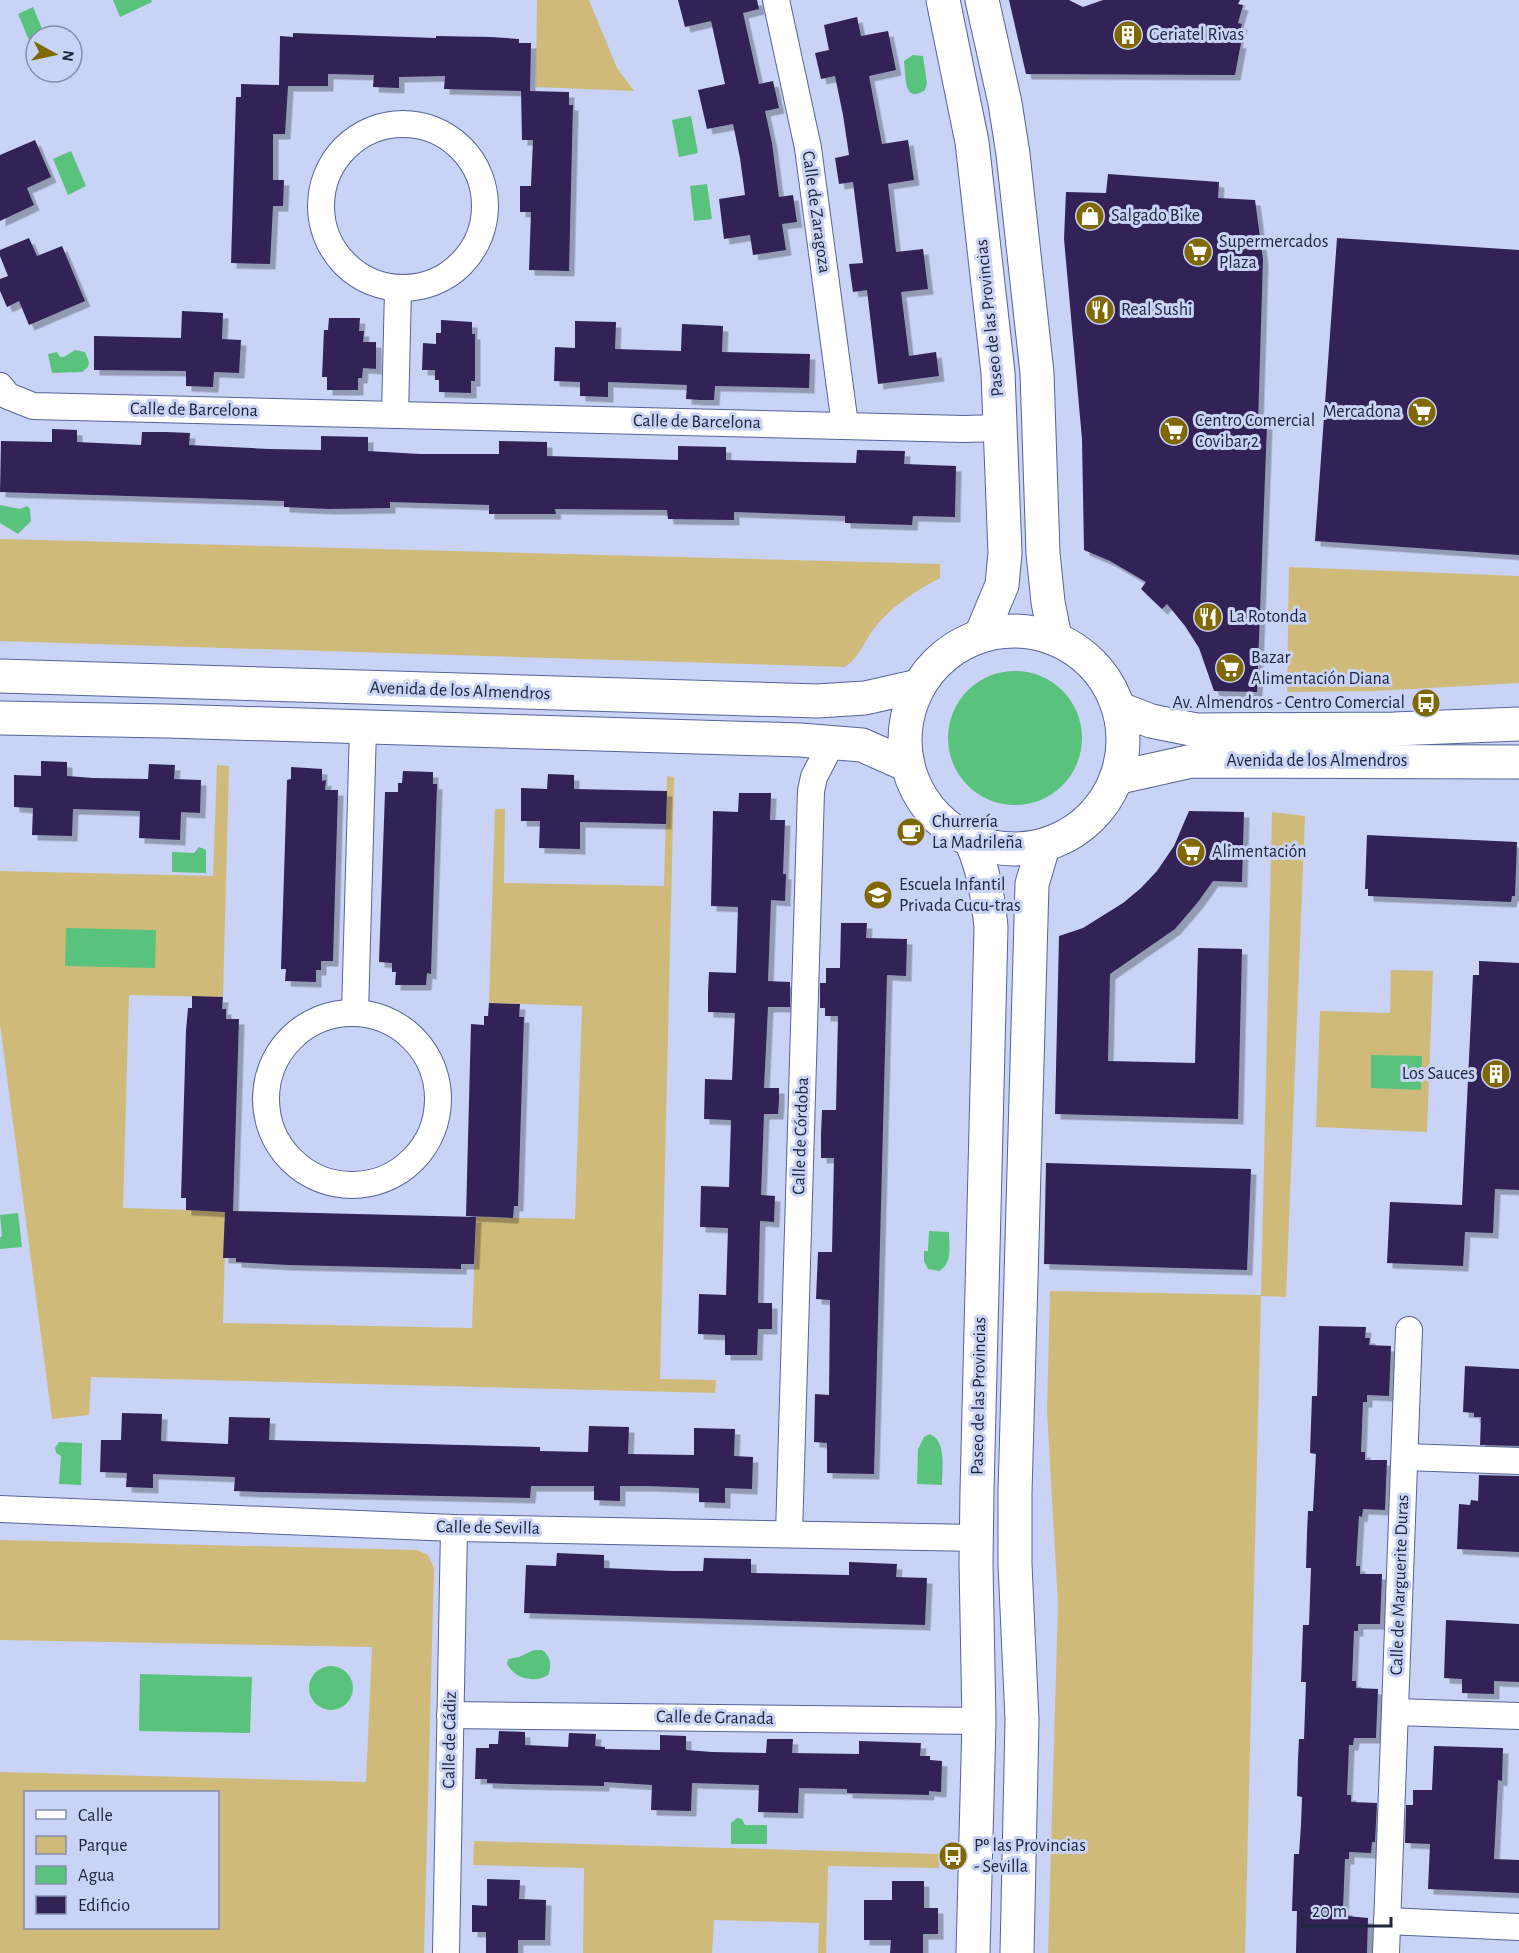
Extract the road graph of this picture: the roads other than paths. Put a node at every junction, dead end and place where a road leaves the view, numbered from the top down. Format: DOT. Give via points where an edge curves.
graph roads {
  1 [pos="776,0"];
  2 [pos="943,0"];
  3 [pos="982,0"];
  4 [pos="398,289"];
  5 [pos="0,386"];
  6 [pos="394,415"];
  7 [pos="845,425"];
  8 [pos="1000,428"];
  9 [pos="981,635"];
  10 [pos="1055,638"];
  11 [pos="0,676"];
  12 [pos="918,686"];
  13 [pos="1120,709"];
  14 [pos="0,718"];
  15 [pos="1519,724"];
  16 [pos="363,728"];
  17 [pos="832,742"];
  18 [pos="1519,762"];
  19 [pos="907,765"];
  20 [pos="1116,778"];
  21 [pos="972,843"];
  22 [pos="1043,847"];
  23 [pos="356,1013"];
  24 [pos="1409,1330"];
  25 [pos="1405,1457"];
  26 [pos="1519,1461"];
  27 [pos="0,1509"];
  28 [pos="454,1528"];
  29 [pos="789,1534"];
  30 [pos="977,1538"];
  31 [pos="1395,1712"];
  32 [pos="450,1715"];
  33 [pos="1519,1716"];
  34 [pos="979,1721"];
  35 [pos="1388,1922"];
  36 [pos="1519,1927"];
  37 [pos="447,1953"];
  38 [pos="974,1953"];
  39 [pos="1017,1953"];
  40 [pos="1386,1953"];
  1 -- 7 [label="street, Calle de Zaragoza" via="808,148"];
  2 -- 8 [label="street, Paseo de las Provincias" via="972,142 998,373"];
  3 -- 10 [label="street" via="1014,165 1037,373 1043,553"];
  4 -- 4 [label="street" via="371,283 348,268 330,247 321,222 321,194 329,168 346,146 368,131 394,123 422,125 454,142 481,177 486,204 482,232 469,256 450,275 425,287"];
  4 -- 6 [label="street"];
  5 -- 6 [label="street, Calle de Barcelona" via="8,396 33,406"];
  6 -- 7 [label="street, Calle de Barcelona"];
  7 -- 8 [label="street, Calle de Barcelona"];
  8 -- 9 [label="street, Paseo de las Provincias" via="1005,553 1002,585"];
  9 -- 10 [label="street" via="1023,630"];
  9 -- 12 [label="street" via="958,645 935,664"];
  10 -- 13 [label="street" via="1087,658 1105,679"];
  11 -- 12 [label="street, Avenida de los Almendros" via="816,701 866,698"];
  12 -- 19 [label="street" via="906,722"];
  13 -- 15 [label="street, Avenida de los Almendros" via="1151,721 1196,730"];
  13 -- 20 [label="street" via="1124,744"];
  14 -- 16 [label="street"];
  16 -- 17 [label="street"];
  16 -- 23 [label="street"];
  17 -- 19 [label="street" via="862,745"];
  17 -- 29 [label="street, Calle de Córdoba" via="811,790"];
  18 -- 20 [label="street, Avenida de los Almendros" via="1192,761"];
  19 -- 21 [label="street" via="918,795 948,829"];
  20 -- 22 [label="street" via="1101,805 1080,828"];
  21 -- 22 [label="street" via="1012,851"];
  21 -- 30 [label="street, Paseo de las Provincias" via="987,886 991,927"];
  22 -- 39 [label="street, Paseo de las Provincias" via="1032,884 1015,1493 1022,1720"];
  23 -- 23 [label="street" via="327,1017 301,1030 281,1051 269,1077 266,1106 273,1134 289,1158 312,1176 339,1185 368,1185 395,1175 417,1156 432,1131 438,1103 434,1074 422,1048 401,1028 379,1017"];
  24 -- 25 [label="street, Calle de Marguerite Duras"];
  25 -- 26 [label="street"];
  25 -- 31 [label="street, Calle de Marguerite Duras"];
  27 -- 28 [label="street, Calle de Sevilla"];
  28 -- 29 [label="street, Calle de Sevilla"];
  28 -- 32 [label="street, Calle de Cádiz"];
  29 -- 30 [label="street, Calle de Sevilla"];
  30 -- 34 [label="street, Paseo de las Provincias"];
  31 -- 33 [label="street"];
  31 -- 35 [label="street, Calle de Marguerite Duras"];
  32 -- 34 [label="street, Calle de Granada"];
  32 -- 37 [label="street, Calle de Cádiz"];
  34 -- 38 [label="street, Paseo de las Provincias"];
  35 -- 36 [label="street"];
  35 -- 40 [label="street, Calle de Marguerite Duras"];
}
